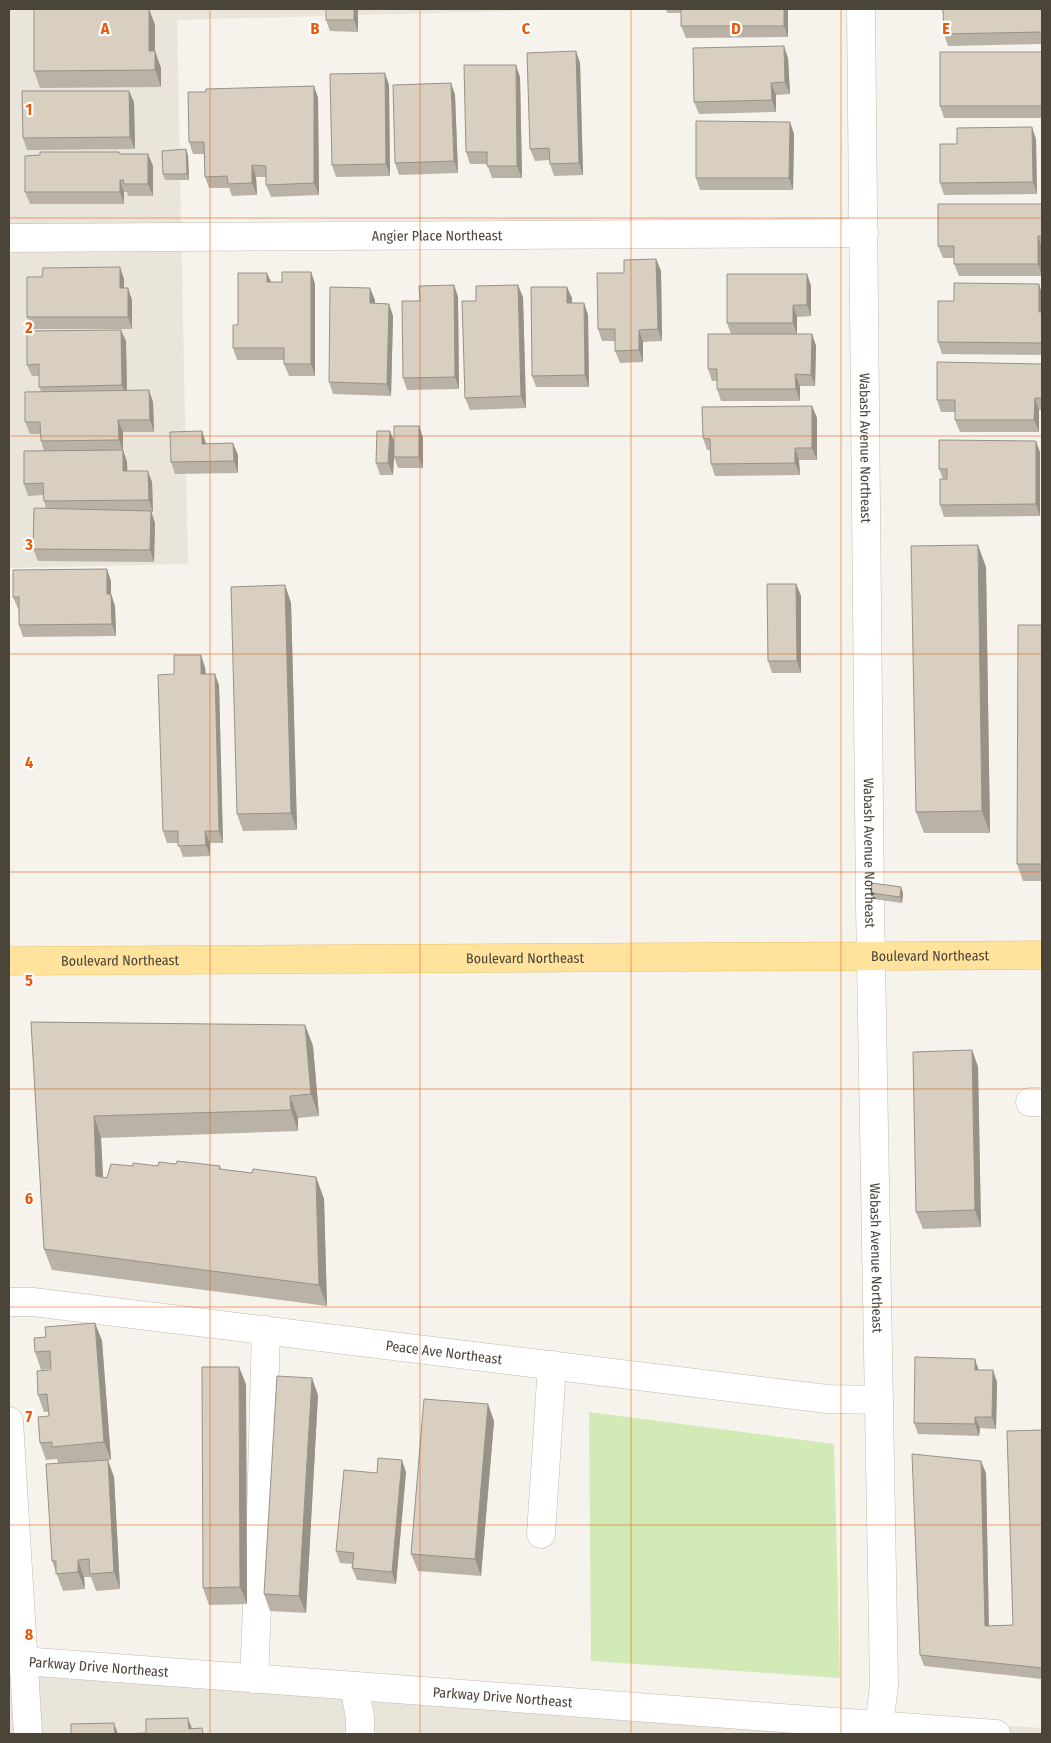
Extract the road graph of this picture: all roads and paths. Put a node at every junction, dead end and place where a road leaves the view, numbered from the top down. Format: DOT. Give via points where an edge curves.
graph roads {
  1 [pos="861,9"];
  2 [pos="864,233"];
  3 [pos="9,238"];
  4 [pos="871,955"];
  5 [pos="1042,955"];
  6 [pos="9,961"];
  7 [pos="9,1302"];
  8 [pos="266,1330"];
  9 [pos="552,1366"];
  10 [pos="879,1400"];
  11 [pos="9,1421"];
  12 [pos="10,1460"];
  13 [pos="541,1534"];
  14 [pos="16,1661"];
  15 [pos="254,1679"];
  16 [pos="354,1686"];
  17 [pos="879,1725"];
  18 [pos="28,1734"];
  19 [pos="360,1734"];
  20 [pos="996,1734"];
  1 -- 2 [label="street, Wabash Avenue Northeast"];
  2 -- 3 [label="street, Angier Place Northeast"];
  2 -- 4 [label="street, Wabash Avenue Northeast"];
  4 -- 5 [label="main road, Boulevard Northeast"];
  4 -- 6 [label="main road, Boulevard Northeast"];
  4 -- 10 [label="street, Wabash Avenue Northeast"];
  7 -- 8 [label="street, Peace Ave Northeast" via="33,1302"];
  8 -- 9 [label="street, Peace Ave Northeast"];
  8 -- 15 [label="street"];
  9 -- 10 [label="street, Peace Ave Northeast" via="827,1399"];
  9 -- 13 [label="street"];
  10 -- 17 [label="street, Wabash Avenue Northeast" via="884,1686"];
  11 -- 12 [label="street"];
  12 -- 14 [label="street"];
  14 -- 15 [label="street, Parkway Drive Northeast"];
  14 -- 18 [label="street"];
  15 -- 16 [label="street, Parkway Drive Northeast"];
  16 -- 17 [label="street, Parkway Drive Northeast"];
  16 -- 19 [label="street"];
  17 -- 20 [label="street, Parkway Drive Northeast"];
}
